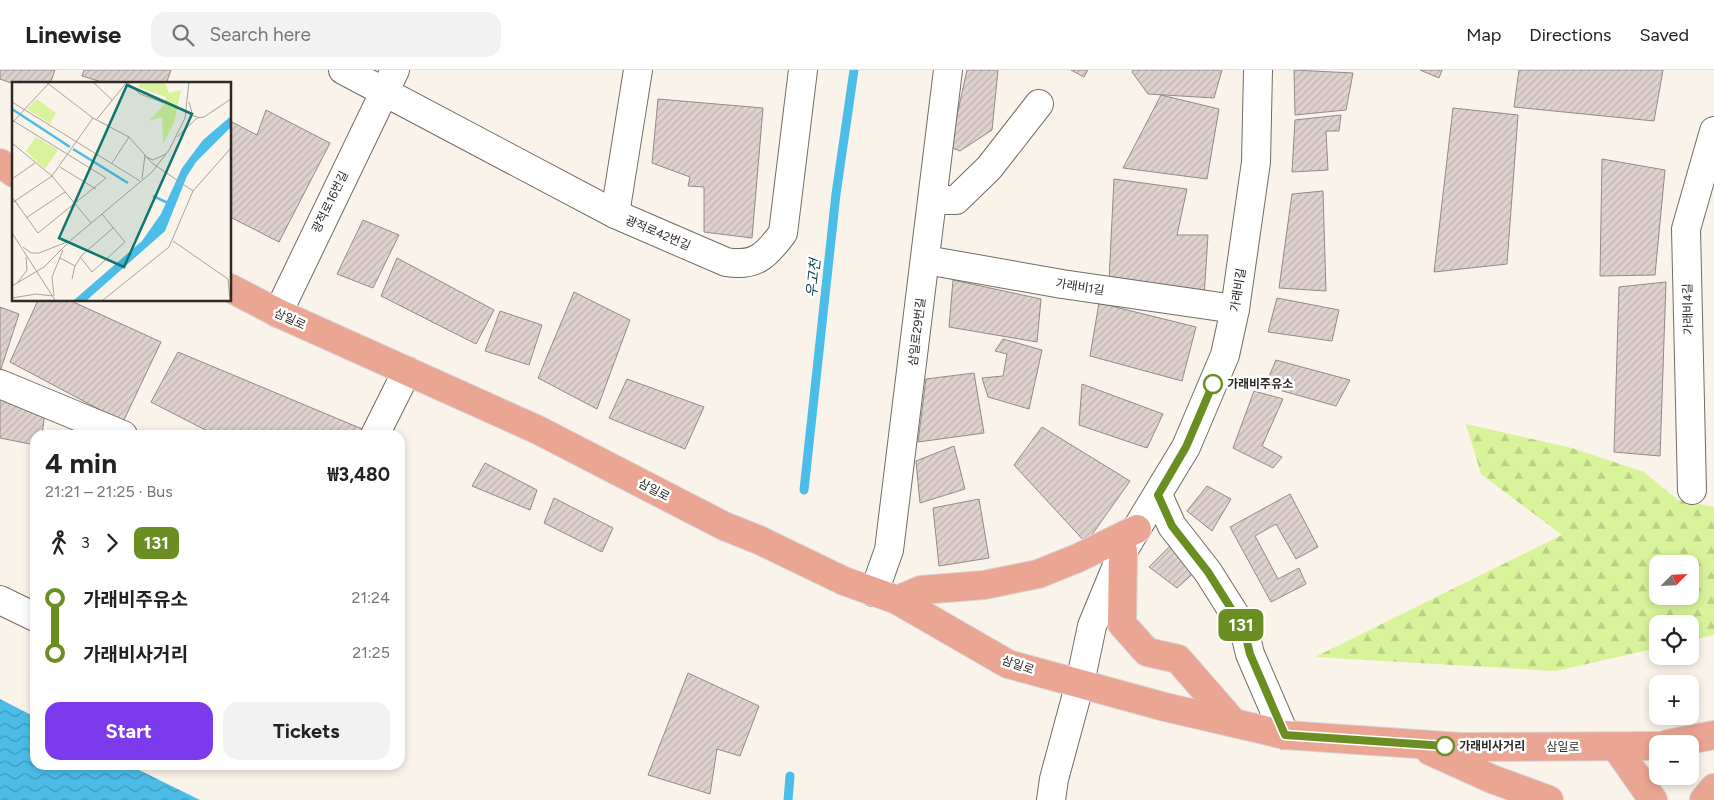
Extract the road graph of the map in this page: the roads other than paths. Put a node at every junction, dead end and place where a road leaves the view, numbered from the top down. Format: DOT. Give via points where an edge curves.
graph roads {
  1 [pos="343,70"];
  2 [pos="638,70"];
  3 [pos="803,70"];
  4 [pos="948,70"];
  5 [pos="1258,70"];
  6 [pos="390,81"];
  7 [pos="1039,104"];
  8 [pos="1714,132"];
  9 [pos="0,163"];
  10 [pos="12,172"];
  11 [pos="0,177"];
  12 [pos="12,181"];
  13 [pos="933,200"];
  14 [pos="615,214"];
  15 [pos="926,260"];
  16 [pos="231,289"];
  17 [pos="1235,309"];
  18 [pos="278,313"];
  19 [pos="407,371"];
  20 [pos="0,384"];
  21 [pos="111,430"];
  22 [pos="378,430"];
  23 [pos="1692,490"];
  24 [pos="1158,495"];
  25 [pos="1130,540"];
  26 [pos="886,596"];
  27 [pos="0,600"];
  28 [pos="30,615"];
  29 [pos="1080,684"];
  30 [pos="1232,721"];
  31 [pos="1285,735"];
  32 [pos="1714,735"];
  33 [pos="1699,738"];
  34 [pos="1413,743"];
  35 [pos="1649,746"];
  36 [pos="1616,747"];
  37 [pos="1714,788"];
  38 [pos="1051,800"];
  39 [pos="1549,800"];
  40 [pos="1653,800"];
  41 [pos="1704,800"];
  1 -- 6 [label="street"];
  2 -- 14 [label="street"];
  3 -- 14 [label="street, 광적로42번길" via="783,233 757,260 742,265 726,262"];
  4 -- 13 [label="street, 삼일로29번길"];
  5 -- 17 [label="street, 가래비길" via="1256,162"];
  6 -- 14 [label="street, 광적로42번길"];
  6 -- 18 [label="street, 광적로16번길"];
  7 -- 13 [label="street" via="988,168 956,200"];
  8 -- 23 [label="street, 가래비4길" via="1686,229"];
  9 -- 10 [label="main road"];
  11 -- 12 [label="main road"];
  13 -- 15 [label="street, 삼일로29번길"];
  15 -- 17 [label="street, 가래비1길"];
  15 -- 26 [label="street, 삼일로29번길"];
  16 -- 18 [label="main road, 삼일로"];
  17 -- 24 [label="street, 가래비길" via="1225,355 1206,401 1186,447"];
  18 -- 19 [label="main road, 삼일로"];
  19 -- 22 [label="street"];
  19 -- 26 [label="main road, 삼일로" via="538,430 724,526"];
  20 -- 21 [label="street"];
  24 -- 25 [label="street, 가래비길"];
  24 -- 31 [label="street" via="1172,526 1208,572 1244,629 1250,654"];
  25 -- 26 [label="main road" via="1038,574 984,585"];
  25 -- 29 [label="street, 가래비길" via="1092,626"];
  25 -- 30 [label="main road" via="1122,624 1147,652 1178,660"];
  26 -- 29 [label="main road, 삼일로" via="1008,664"];
  27 -- 28 [label="street"];
  29 -- 30 [label="main road, 삼일로"];
  29 -- 38 [label="street, 가래비길"];
  30 -- 31 [label="main road, 삼일로"];
  31 -- 34 [label="main road, 삼일로"];
  32 -- 33 [label="main road"];
  34 -- 36 [label="main road, 삼일로" via="1462,747"];
  34 -- 39 [label="main road"];
  35 -- 36 [label="main road, 삼일로"];
  36 -- 40 [label="main road"];
  37 -- 41 [label="main road"];
}
